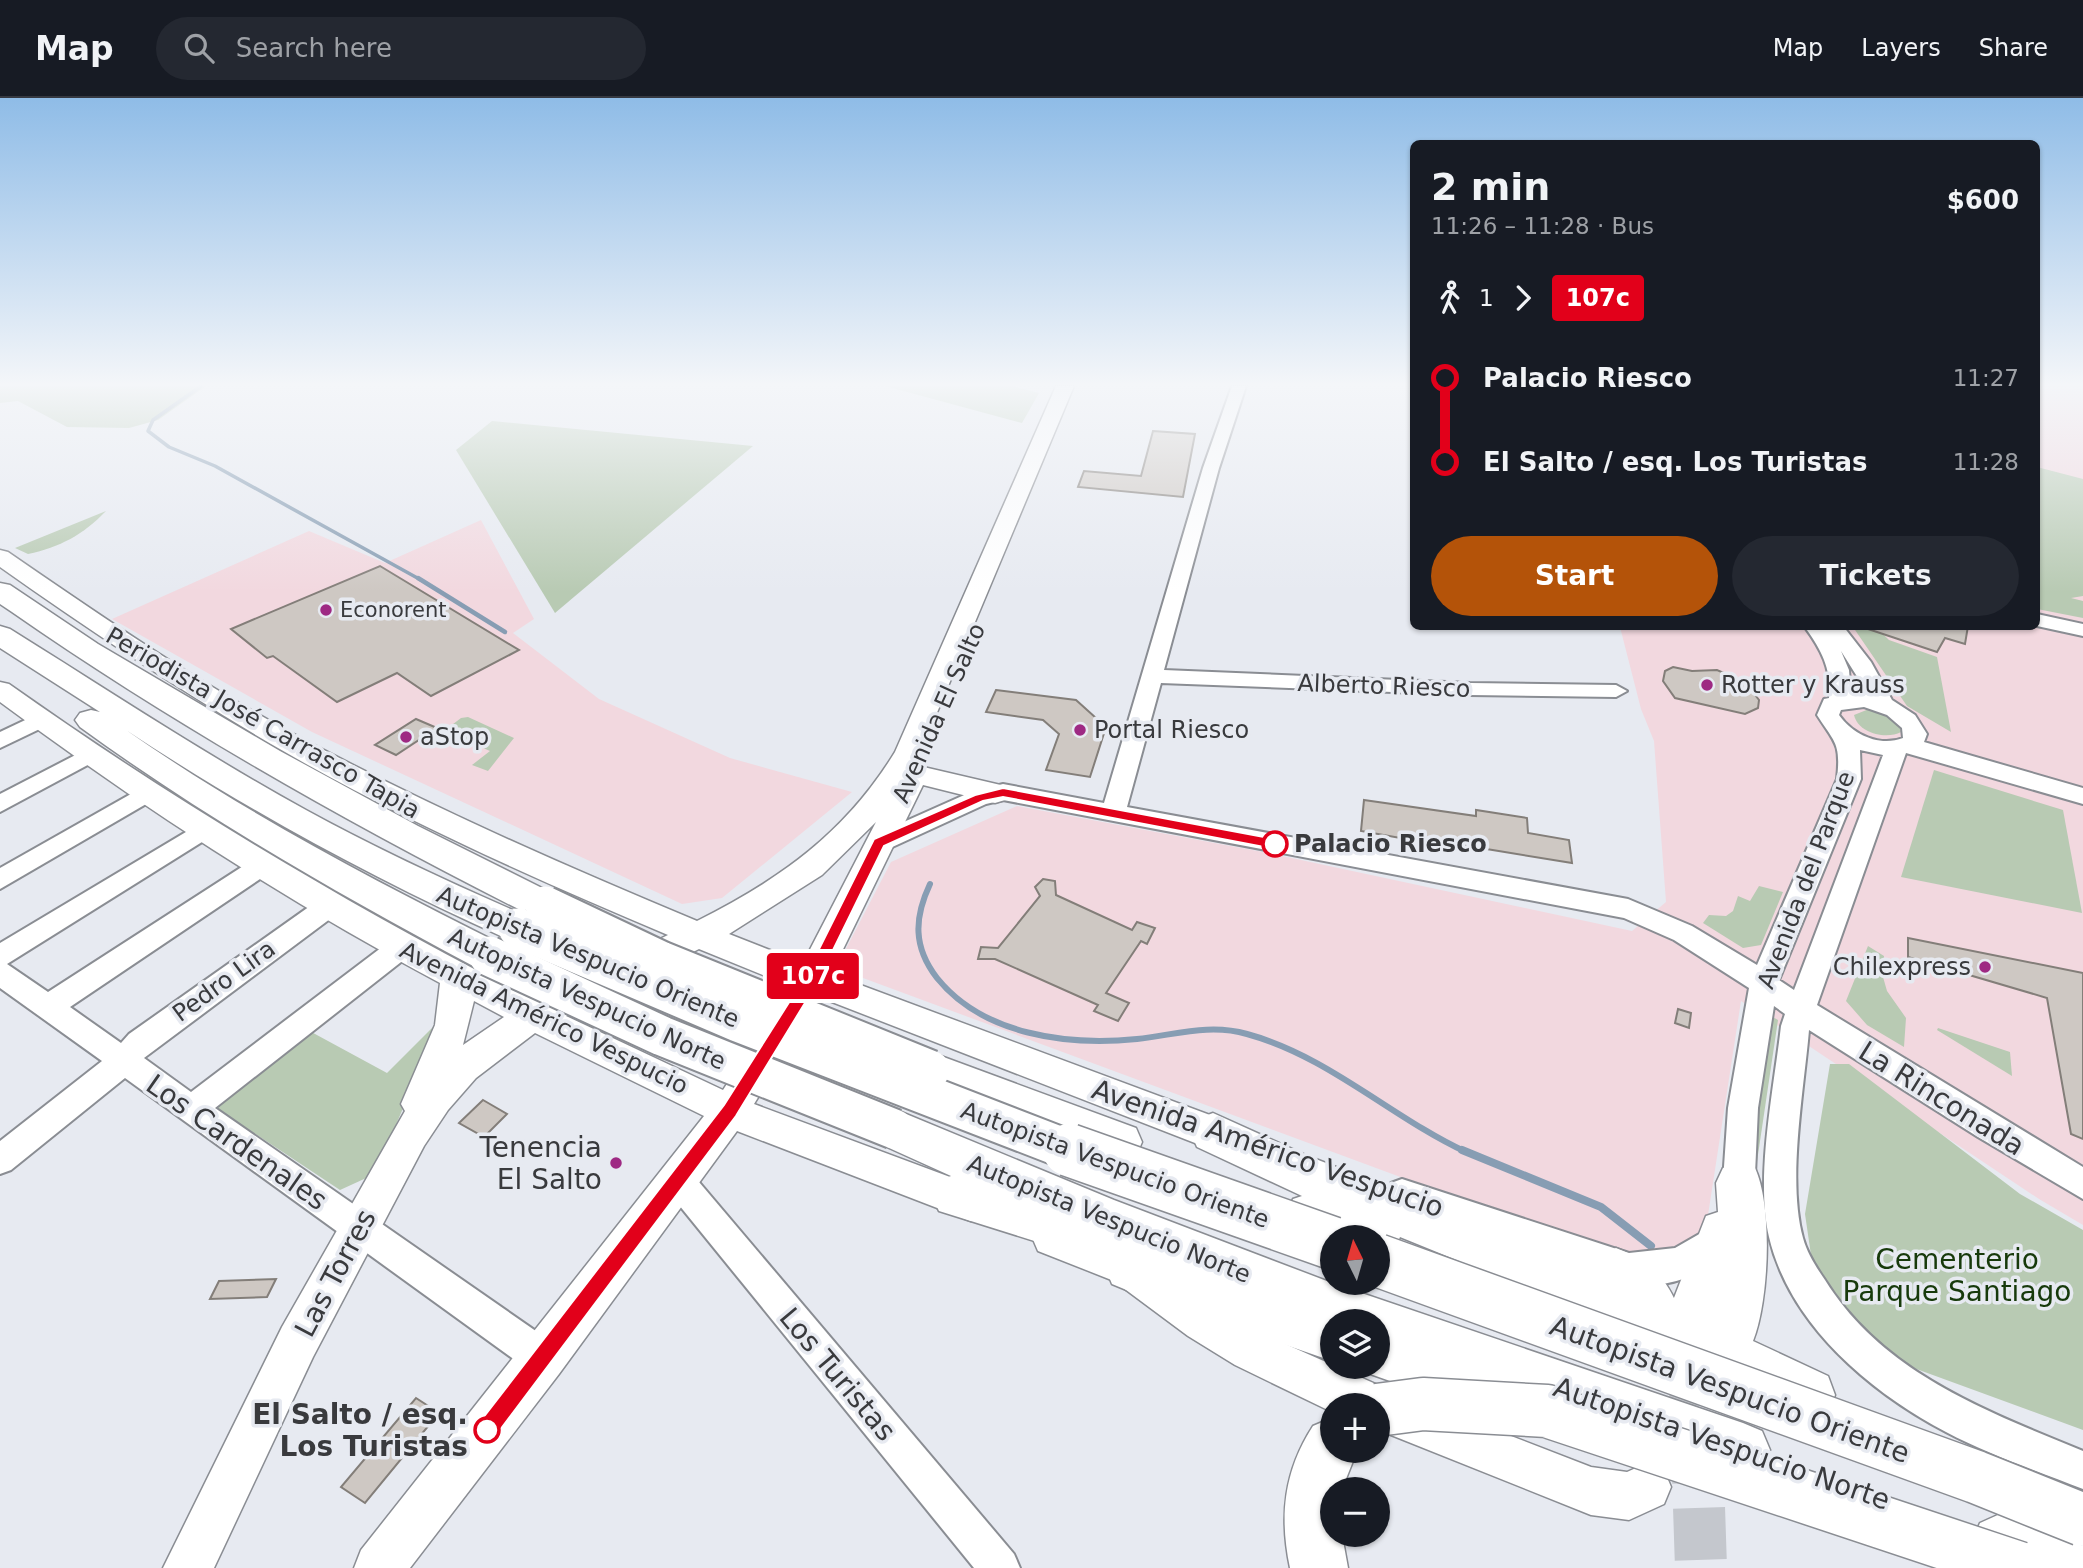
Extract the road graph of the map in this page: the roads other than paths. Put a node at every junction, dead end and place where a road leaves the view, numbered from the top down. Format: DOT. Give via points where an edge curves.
graph roads {
  1 [pos="1035,455"];
  2 [pos="1048,455"];
  3 [pos="1216,455"];
  4 [pos="0,557"];
  5 [pos="0,591"];
  6 [pos="2040,616"];
  7 [pos="2040,616"];
  8 [pos="2083,621"];
  9 [pos="2083,629"];
  10 [pos="1817,630"];
  11 [pos="1835,630"];
  12 [pos="0,635"];
  13 [pos="0,649"];
  14 [pos="1153,676"];
  15 [pos="0,691"];
  16 [pos="1616,691"];
  17 [pos="1839,701"];
  18 [pos="1892,709"];
  19 [pos="40,720"];
  20 [pos="1845,734"];
  21 [pos="0,741"];
  22 [pos="1906,741"];
  23 [pos="89,755"];
  24 [pos="916,774"];
  25 [pos="2083,782"];
  26 [pos="995,793"];
  27 [pos="145,794"];
  28 [pos="2083,796"];
  29 [pos="0,804"];
  30 [pos="1113,814"];
  31 [pos="201,831"];
  32 [pos="879,843"];
  33 [pos="260,867"];
  34 [pos="0,880"];
  35 [pos="784,888"];
  36 [pos="329,906"];
  37 [pos="514,929"];
  38 [pos="698,934"];
  39 [pos="400,948"];
  40 [pos="0,956"];
  41 [pos="0,973"];
  42 [pos="811,981"];
  43 [pos="601,982"];
  44 [pos="1765,982"];
  45 [pos="48,1007"];
  46 [pos="1801,1010"];
  47 [pos="533,1016"];
  48 [pos="927,1024"];
  49 [pos="575,1035"];
  50 [pos="124,1062"];
  51 [pos="192,1109"];
  52 [pos="730,1111"];
  53 [pos="415,1128"];
  54 [pos="1213,1133"];
  55 [pos="838,1154"];
  56 [pos="0,1160"];
  57 [pos="677,1180"];
  58 [pos="2083,1184"];
  59 [pos="1761,1191"];
  60 [pos="955,1196"];
  61 [pos="1339,1225"];
  62 [pos="358,1228"];
  63 [pos="1723,1232"];
  64 [pos="1320,1239"];
  65 [pos="1390,1243"];
  66 [pos="1390,1265"];
  67 [pos="1129,1267"];
  68 [pos="1616,1268"];
  69 [pos="1327,1309"];
  70 [pos="1320,1311"];
  71 [pos="1693,1321"];
  72 [pos="1320,1332"];
  73 [pos="1390,1333"];
  74 [pos="1390,1335"];
  75 [pos="543,1358"];
  76 [pos="1341,1393"];
  77 [pos="1809,1395"];
  78 [pos="1390,1408"];
  79 [pos="1547,1410"];
  80 [pos="1390,1414"];
  81 [pos="1322,1463"];
  82 [pos="2083,1470"];
  83 [pos="1647,1487"];
  84 [pos="2083,1496"];
  85 [pos="2083,1520"];
  86 [pos="1317,1558"];
  87 [pos="188,1568"];
  88 [pos="379,1568"];
  89 [pos="1000,1568"];
  90 [pos="2019,1568"];
  91 [pos="2065,1568"];
  1 -- 35 [label="main road, Avenida El Salto" via="896,778 854,830"];
  2 -- 24 [label="main road, Avenida El Salto"];
  3 -- 14 [label="street"];
  4 -- 37 [label="main road, Periodista José Carrasco Tapia" via="110,638 414,811"];
  5 -- 37 [label="highway, Autopista Vespucio Norte" via="49,626 306,782 423,846"];
  6 -- 8 [label="street"];
  7 -- 9 [label="street"];
  8 -- 9 [label="street" via="2079,624"];
  10 -- 17 [label="street" via="1836,658 1842,685"];
  11 -- 18 [label="street" via="1861,662 1884,704"];
  12 -- 37 [label="highway, Autopista Vespucio Oriente" via="293,818"];
  13 -- 37 [label="highway, Autopista Vespucio Norte" via="99,726 333,874"];
  14 -- 16 [label="street, Alberto Riesco" via="1470,690"];
  14 -- 30 [label="street"];
  15 -- 19 [label="main road, Avenida Américo Vespucio"];
  17 -- 18 [label="street" via="1864,700"];
  17 -- 20 [label="street, Avenida del Parque" via="1832,704 1828,715"];
  18 -- 22 [label="street"];
  19 -- 21 [label="street"];
  19 -- 23 [label="main road, Avenida Américo Vespucio"];
  20 -- 22 [label="street" via="1872,746"];
  20 -- 44 [label="street, Avenida del Parque" via="1851,758 1849,779"];
  22 -- 25 [label="street" via="1950,744"];
  22 -- 28 [label="street"];
  22 -- 46 [label="street, Avenida del Parque"];
  23 -- 27 [label="main road, Avenida Américo Vespucio"];
  23 -- 29 [label="street"];
  24 -- 26 [label="main road"];
  24 -- 32 [label="main road, Avenida El Salto"];
  26 -- 30 [label="street, La Rinconada"];
  26 -- 32 [label="street"];
  27 -- 31 [label="main road, Avenida Américo Vespucio"];
  27 -- 34 [label="street"];
  30 -- 44 [label="street, La Rinconada" via="1628,909 1664,921"];
  31 -- 33 [label="main road, Avenida Américo Vespucio"];
  31 -- 40 [label="street"];
  32 -- 35 [label="main road"];
  32 -- 42 [label="main road, Avenida El Salto"];
  33 -- 36 [label="main road, Avenida Américo Vespucio"];
  33 -- 45 [label="street"];
  35 -- 38 [label="main road, Avenida El Salto"];
  36 -- 39 [label="main road, Avenida Américo Vespucio"];
  36 -- 50 [label="street, Pedro Lira" via="139,1043"];
  37 -- 38 [label="main road, Periodista José Carrasco Tapia"];
  37 -- 39 [label="main road, Avenida Américo Vespucio"];
  37 -- 47 [label="main road, Avenida Américo Vespucio"];
  37 -- 53 [label="main road" via="460,995"];
  37 -- 61 [label="highway, Autopista Vespucio Norte, bridge" via="661,961 930,1070"];
  37 -- 64 [label="highway, Autopista Vespucio Oriente, bridge" via="882,1079"];
  37 -- 69 [label="highway, Autopista Vespucio Norte, bridge" via="662,1036"];
  38 -- 42 [label="main road, Periodista José Carrasco Tapia"];
  38 -- 43 [label="main road, Avenida El Salto"];
  39 -- 51 [label="street"];
  41 -- 45 [label="street, Los Cardenales"];
  42 -- 48 [label="main road, Avenida Américo Vespucio"];
  42 -- 52 [label="main road, Avenida El Salto"];
  43 -- 47 [label="main road, Avenida El Salto"];
  43 -- 49 [label="main road" via="577,1001 570,1013"];
  44 -- 46 [label="street, La Rinconada"];
  44 -- 59 [label="street, Avenida del Parque" via="1743,1108"];
  45 -- 50 [label="street, Los Cardenales"];
  46 -- 58 [label="street, La Rinconada"];
  46 -- 59 [label="street, Avenida del Parque"];
  47 -- 49 [label="main road, Avenida Américo Vespucio"];
  47 -- 53 [label="main road, Las Torres" via="465,1065"];
  48 -- 54 [label="main road, Avenida Américo Vespucio"];
  48 -- 55 [label="main road" via="882,1040 848,1070 832,1111"];
  49 -- 52 [label="main road, Avenida Américo Vespucio"];
  50 -- 51 [label="street, Los Cardenales"];
  50 -- 56 [label="street, Pedro Lira"];
  51 -- 62 [label="street, Los Cardenales"];
  52 -- 55 [label="main road, Avenida Américo Vespucio"];
  52 -- 57 [label="main road, Avenida El Salto"];
  53 -- 62 [label="main road, Las Torres"];
  54 -- 68 [label="street, Avenida Américo Vespucio"];
  54 -- 77 [label="highway" via="1292,1171 1589,1290"];
  55 -- 60 [label="main road, Avenida Américo Vespucio"];
  57 -- 75 [label="main road, Avenida El Salto"];
  57 -- 89 [label="street, Los Turistas"];
  59 -- 63 [label="street, Avenida del Parque" via="1733,1212"];
  59 -- 71 [label="highway" via="1744,1247"];
  59 -- 82 [label="street" via="1805,1282 1833,1322 1868,1358 1959,1419"];
  60 -- 67 [label="main road, Avenida Américo Vespucio"];
  60 -- 70 [label="highway"];
  62 -- 75 [label="street, Los Cardenales"];
  62 -- 87 [label="main road, Las Torres"];
  63 -- 68 [label="street, Avenida Américo Vespucio" via="1682,1264 1645,1271"];
  63 -- 71 [label="highway" via="1698,1293"];
  65 -- 77 [label="highway, Autopista Vespucio Norte"];
  66 -- 85 [label="highway, Autopista Vespucio Oriente, bridge"];
  67 -- 72 [label="highway"];
  67 -- 76 [label="main road, Avenida Américo Vespucio" via="1250,1350"];
  68 -- 71 [label="main road"];
  73 -- 91 [label="highway, Autopista Vespucio Norte" via="1891,1502"];
  74 -- 79 [label="highway"];
  75 -- 88 [label="main road, Avenida El Salto"];
  77 -- 84 [label="highway, Autopista Vespucio Norte"];
  78 -- 79 [label="highway, bridge" via="1423,1404"];
  79 -- 90 [label="highway, bridge"];
  80 -- 83 [label="main road" via="1591,1491 1629,1496"];
  81 -- 86 [label="highway" via="1313,1493"];
}
